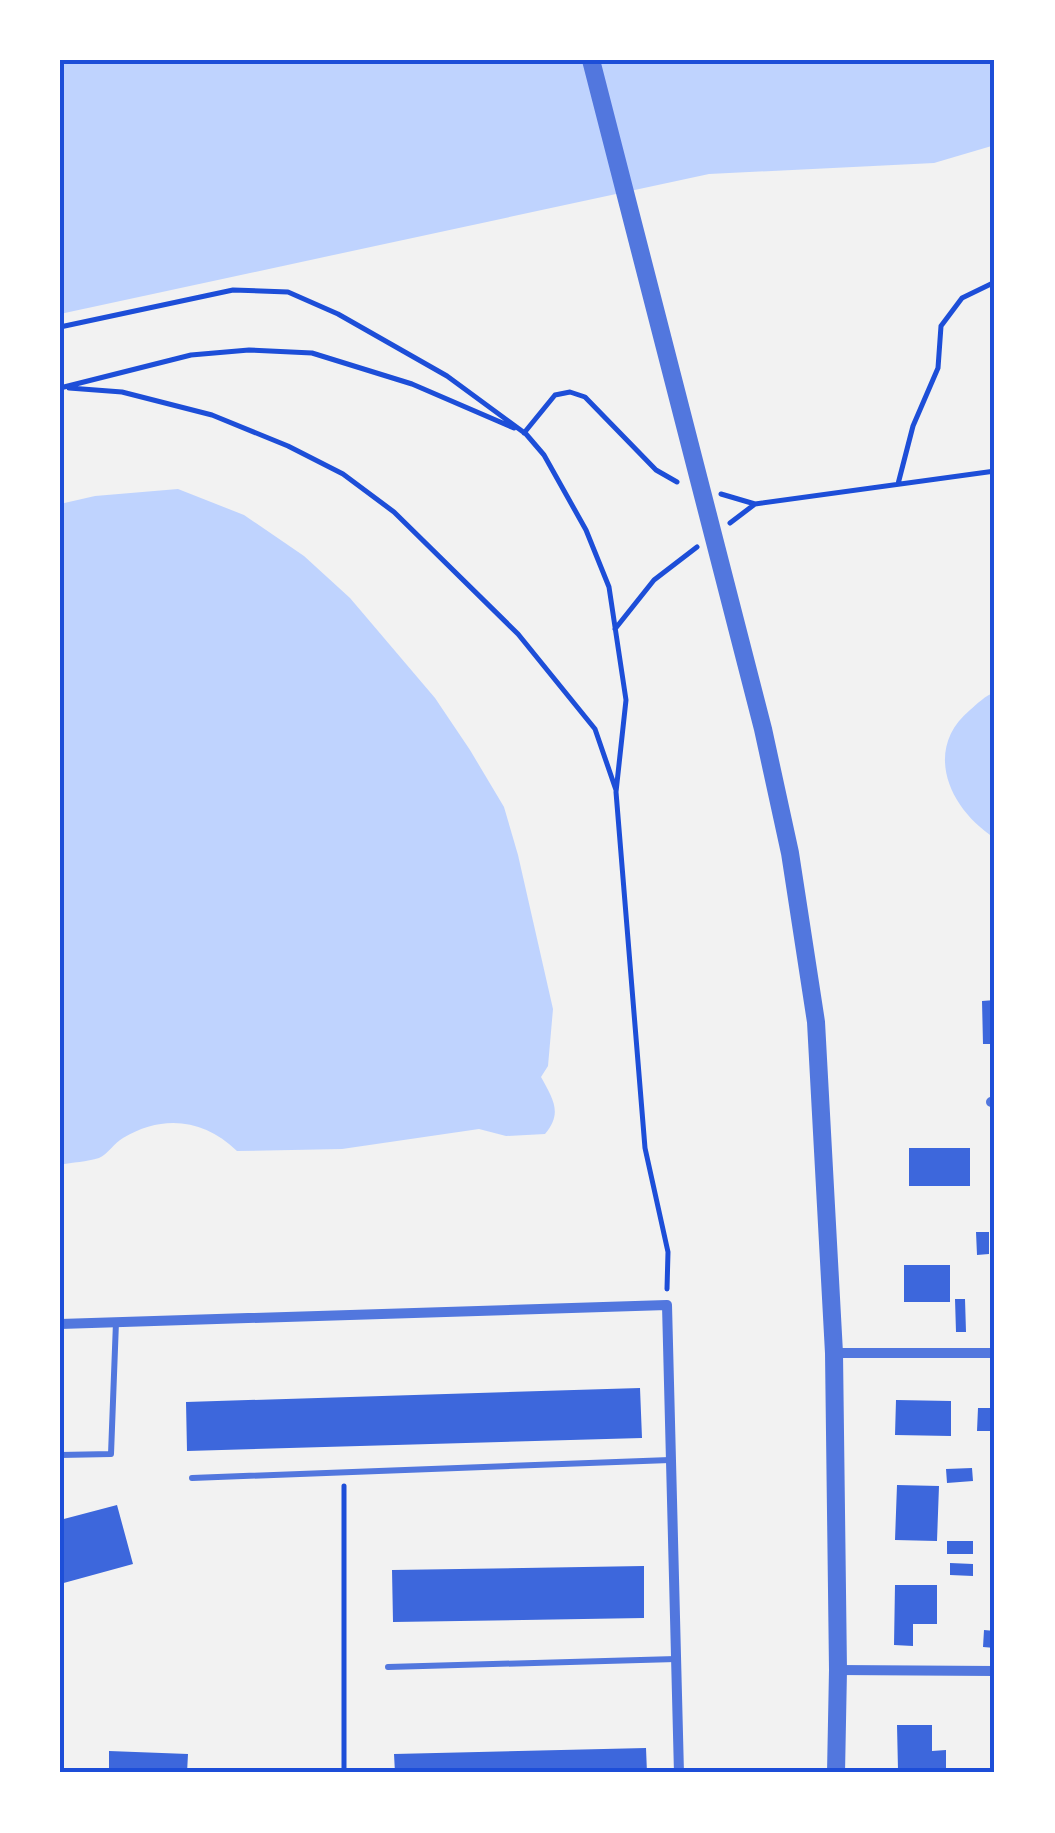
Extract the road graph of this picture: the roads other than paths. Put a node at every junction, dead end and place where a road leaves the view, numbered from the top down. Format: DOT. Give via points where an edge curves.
graph roads {
  1 [pos="591,60"];
  2 [pos="116,1322"];
  3 [pos="60,1324"];
  4 [pos="834,1353"];
  5 [pos="995,1353"];
  6 [pos="60,1455"];
  7 [pos="671,1460"];
  8 [pos="192,1478"];
  9 [pos="676,1658"];
  10 [pos="388,1667"];
  11 [pos="838,1670"];
  12 [pos="995,1672"];
  13 [pos="679,1773"];
  14 [pos="836,1773"];
  1 -- 4 [label="street" via="746,657 790,853 816,1022"];
  2 -- 3 [label="street"];
  2 -- 6 [label="lane" via="110,1454"];
  2 -- 7 [label="street" via="667,1305"];
  4 -- 5 [label="street"];
  4 -- 11 [label="street"];
  7 -- 8 [label="lane"];
  7 -- 9 [label="street"];
  9 -- 10 [label="lane"];
  9 -- 13 [label="street"];
  11 -- 12 [label="street"];
  11 -- 14 [label="street"];
}
